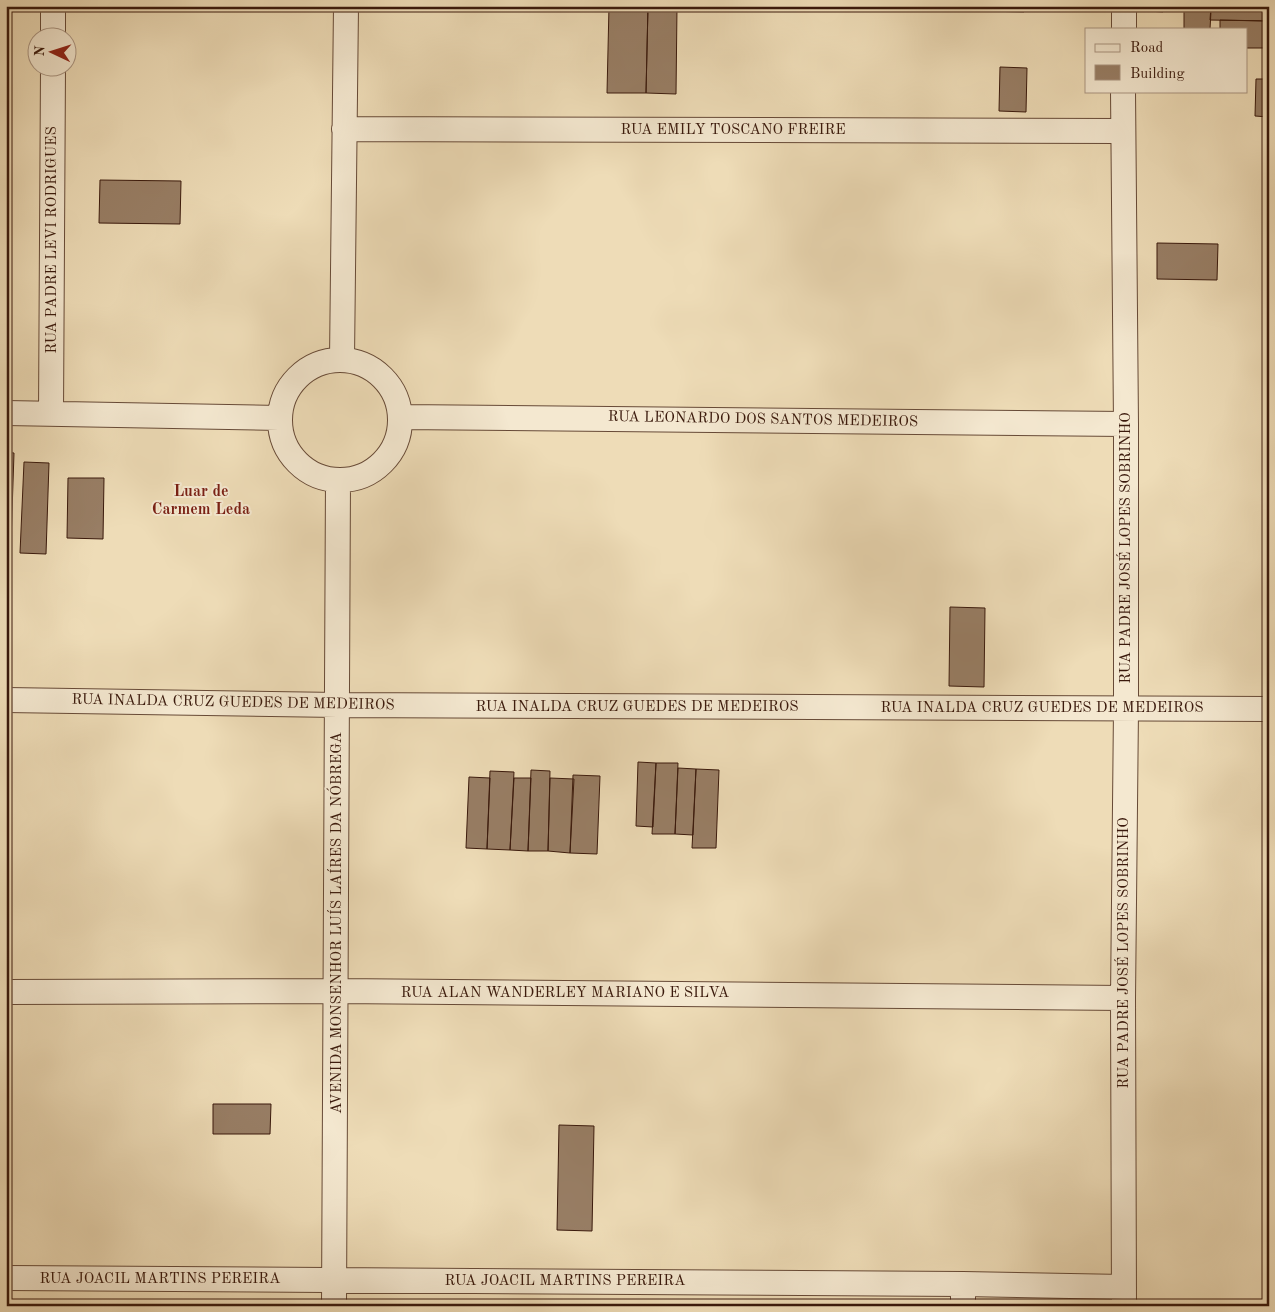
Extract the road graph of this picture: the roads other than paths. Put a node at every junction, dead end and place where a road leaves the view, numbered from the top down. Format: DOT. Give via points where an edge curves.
graph roads {
  1 [pos="53,6"];
  2 [pos="346,6"];
  3 [pos="1124,6"];
  4 [pos="53,28"];
  5 [pos="1124,28"];
  6 [pos="53,78"];
  7 [pos="1123,92"];
  8 [pos="344,129"];
  9 [pos="1122,131"];
  10 [pos="342,359"];
  11 [pos="6,413"];
  12 [pos="51,413"];
  13 [pos="400,417"];
  14 [pos="279,418"];
  15 [pos="1126,424"];
  16 [pos="338,481"];
  17 [pos="6,700"];
  18 [pos="338,705"];
  19 [pos="1126,709"];
  20 [pos="1269,710"];
  21 [pos="337,991"];
  22 [pos="6,992"];
  23 [pos="1123,998"];
  24 [pos="6,1278"];
  25 [pos="334,1280"];
  26 [pos="963,1295"];
  27 [pos="1124,1296"];
  28 [pos="334,1306"];
  1 -- 4 [label="street"];
  2 -- 8 [label="street"];
  3 -- 5 [label="street"];
  6 -- 12 [label="street, RUA PADRE LEVI RODRIGUES"];
  7 -- 9 [label="street, RUA PADRE JOSÉ LOPES SOBRINHO"];
  8 -- 9 [label="street, RUA EMILY TOSCANO FREIRE"];
  8 -- 10 [label="street"];
  9 -- 15 [label="street, RUA PADRE JOSÉ LOPES SOBRINHO"];
  10 -- 13 [label="street" via="376,370 397,399"];
  10 -- 14 [label="street" via="323,362 299,376 283,399"];
  11 -- 12 [label="street"];
  12 -- 14 [label="street"];
  13 -- 15 [label="street, RUA LEONARDO DOS SANTOS MEDEIROS"];
  13 -- 16 [label="street" via="399,433 383,463 355,479"];
  14 -- 16 [label="street" via="282,437 290,454 303,468 319,477"];
  15 -- 19 [label="street, RUA PADRE JOSÉ LOPES SOBRINHO"];
  16 -- 18 [label="street, AVENIDA MONSENHOR LUÍS LAÍRES DA NÓBREGA"];
  17 -- 18 [label="street, RUA INALDA CRUZ GUEDES DE MEDEIROS"];
  18 -- 19 [label="street, RUA INALDA CRUZ GUEDES DE MEDEIROS"];
  18 -- 21 [label="street, AVENIDA MONSENHOR LUÍS LAÍRES DA NÓBREGA"];
  19 -- 20 [label="street, RUA INALDA CRUZ GUEDES DE MEDEIROS"];
  19 -- 23 [label="street, RUA PADRE JOSÉ LOPES SOBRINHO"];
  21 -- 22 [label="street, RUA ALAN WANDERLEY MARIANO E SILVA"];
  21 -- 23 [label="street, RUA ALAN WANDERLEY MARIANO E SILVA"];
  21 -- 25 [label="street, AVENIDA MONSENHOR LUÍS LAÍRES DA NÓBREGA"];
  23 -- 27 [label="street, RUA PADRE JOSÉ LOPES SOBRINHO"];
  24 -- 25 [label="street, RUA JOACIL MARTINS PEREIRA"];
  25 -- 26 [label="street, RUA JOACIL MARTINS PEREIRA"];
  25 -- 28 [label="street, AVENIDA MONSENHOR LUÍS LAÍRES DA NÓBREGA"];
  26 -- 27 [label="street, RUA JOACIL MARTINS PEREIRA"];
}
